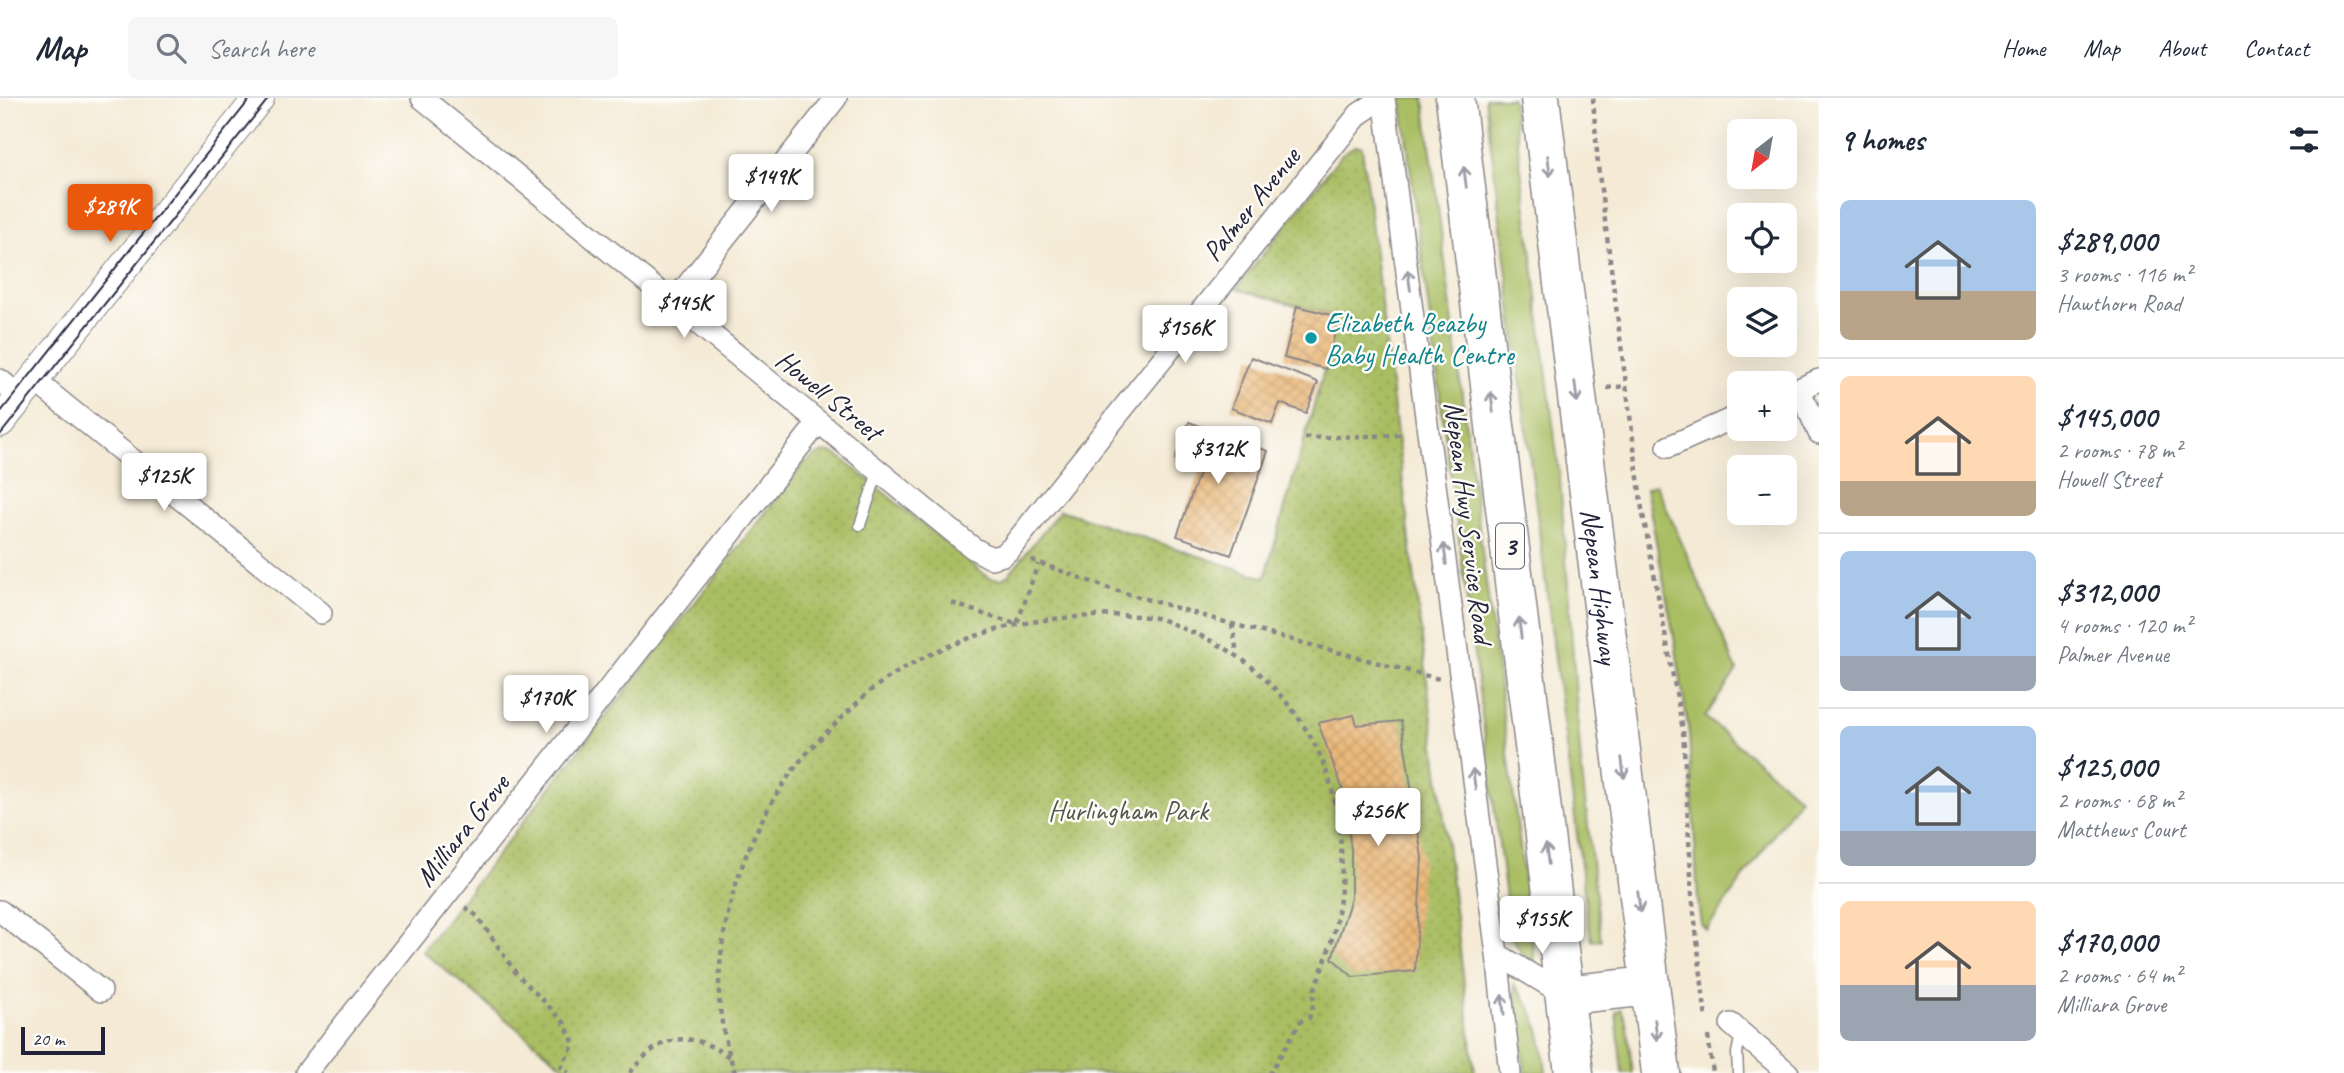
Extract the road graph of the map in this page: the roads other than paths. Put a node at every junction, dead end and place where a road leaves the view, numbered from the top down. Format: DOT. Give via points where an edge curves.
graph roads {
  1 [pos="259,98"];
  2 [pos="422,98"];
  3 [pos="836,98"];
  4 [pos="1384,98"];
  5 [pos="1455,98"];
  6 [pos="1540,98"];
  7 [pos="673,303"];
  8 [pos="1819,380"];
  9 [pos="18,386"];
  10 [pos="1797,390"];
  11 [pos="1797,400"];
  12 [pos="1727,421"];
  13 [pos="0,422"];
  14 [pos="818,424"];
  15 [pos="1819,433"];
  16 [pos="1668,447"];
  17 [pos="878,471"];
  18 [pos="860,524"];
  19 [pos="974,548"];
  20 [pos="321,613"];
  21 [pos="0,911"];
  22 [pos="1497,954"];
  23 [pos="1650,986"];
  24 [pos="101,991"];
  25 [pos="1565,995"];
  26 [pos="1736,1029"];
  27 [pos="306,1073"];
  28 [pos="1510,1073"];
  29 [pos="1574,1073"];
  30 [pos="1661,1073"];
  31 [pos="1738,1073"];
  32 [pos="1788,1073"];
  1 -- 9 [label="main road"];
  2 -- 7 [label="street, Howell Street"];
  3 -- 7 [label="street"];
  4 -- 19 [label="street, Palmer Avenue" via="1359,114 1011,548 997,558"];
  22 -- 4 [label="street, Nepean Hwy Service Road, one-way"];
  25 -- 5 [label="highway, 3, one-way"];
  6 -- 23 [label="highway, Nepean Highway, one-way"];
  7 -- 14 [label="street, Howell Street"];
  8 -- 10 [label="street"];
  9 -- 13 [label="main road"];
  9 -- 20 [label="street"];
  11 -- 15 [label="street"];
  12 -- 16 [label="street"];
  14 -- 17 [label="street, Howell Street"];
  14 -- 27 [label="street, Milliara Grove"];
  17 -- 18 [label="lane"];
  17 -- 19 [label="street, Howell Street"];
  21 -- 24 [label="street"];
  22 -- 25 [label="street"];
  28 -- 22 [label="street, Nepean Hwy Service Road, one-way"];
  23 -- 25 [label="highway"];
  23 -- 30 [label="highway, Nepean Highway, one-way"];
  25 -- 29 [label="highway, 3"];
  26 -- 31 [label="lane"];
  26 -- 32 [label="street"];
}
